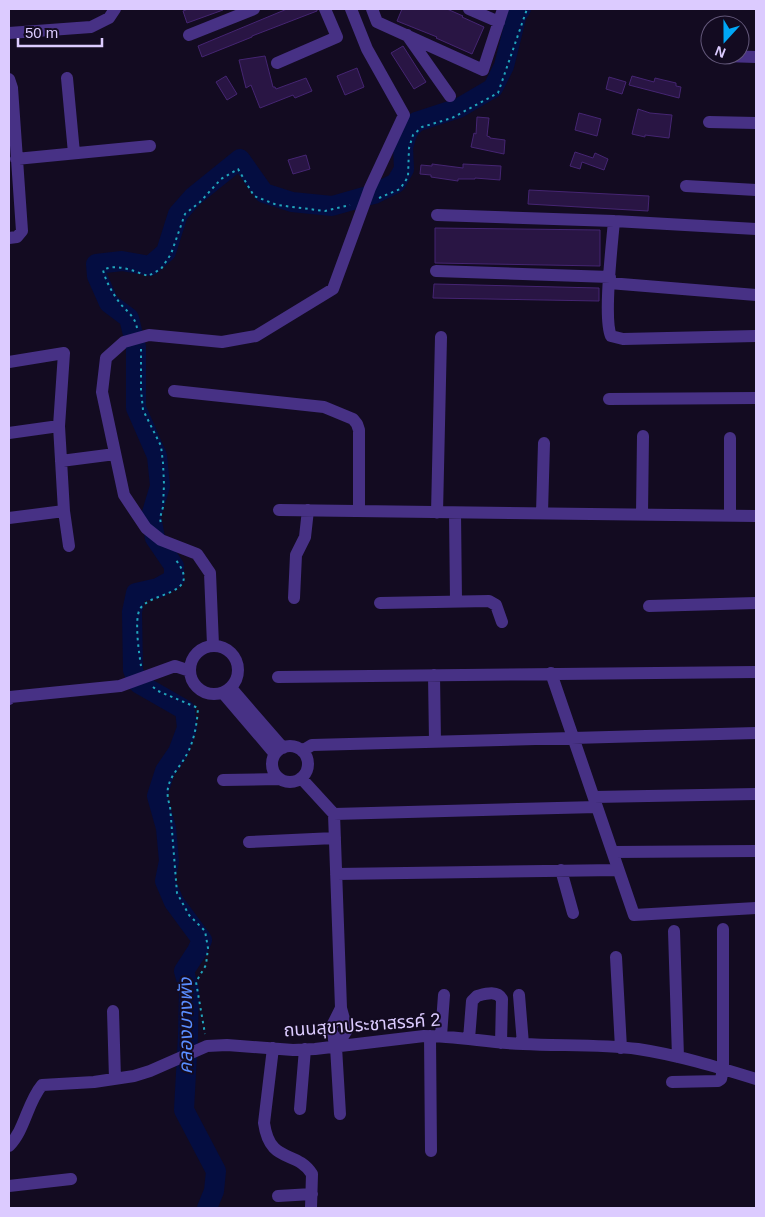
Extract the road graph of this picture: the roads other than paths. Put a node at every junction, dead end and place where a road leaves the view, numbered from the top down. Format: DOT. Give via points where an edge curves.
graph roads {
  1 [pos="115,9"];
  2 [pos="254,9"];
  3 [pos="325,9"];
  4 [pos="351,9"];
  5 [pos="372,9"];
  6 [pos="469,9"];
  7 [pos="503,9"];
  8 [pos="499,22"];
  9 [pos="9,33"];
  10 [pos="189,35"];
  11 [pos="406,35"];
  12 [pos="277,63"];
  13 [pos="67,78"];
  14 [pos="9,79"];
  15 [pos="450,96"];
  16 [pos="709,122"];
  17 [pos="756,123"];
  18 [pos="150,146"];
  19 [pos="74,153"];
  20 [pos="16,159"];
  21 [pos="686,186"];
  22 [pos="756,190"];
  23 [pos="437,215"];
  24 [pos="614,221"];
  25 [pos="756,229"];
  26 [pos="9,238"];
  27 [pos="436,271"];
  28 [pos="609,280"];
  29 [pos="756,295"];
  30 [pos="756,336"];
  31 [pos="441,337"];
  32 [pos="9,362"];
  33 [pos="174,391"];
  34 [pos="756,398"];
  35 [pos="609,399"];
  36 [pos="59,426"];
  37 [pos="9,432"];
  38 [pos="643,436"];
  39 [pos="730,438"];
  40 [pos="544,443"];
  41 [pos="115,454"];
  42 [pos="61,461"];
  43 [pos="279,510"];
  44 [pos="308,510"];
  45 [pos="64,511"];
  46 [pos="359,511"];
  47 [pos="542,512"];
  48 [pos="436,513"];
  49 [pos="455,513"];
  50 [pos="642,514"];
  51 [pos="730,515"];
  52 [pos="756,516"];
  53 [pos="9,518"];
  54 [pos="69,546"];
  55 [pos="294,598"];
  56 [pos="456,600"];
  57 [pos="380,603"];
  58 [pos="756,603"];
  59 [pos="649,606"];
  60 [pos="502,622"];
  61 [pos="213,645"];
  62 [pos="190,671"];
  63 [pos="756,672"];
  64 [pos="551,674"];
  65 [pos="434,675"];
  66 [pos="278,677"];
  67 [pos="227,691"];
  68 [pos="9,699"];
  69 [pos="756,733"];
  70 [pos="573,738"];
  71 [pos="435,742"];
  72 [pos="279,751"];
  73 [pos="302,751"];
  74 [pos="301,778"];
  75 [pos="280,779"];
  76 [pos="223,780"];
  77 [pos="756,794"];
  78 [pos="595,802"];
  79 [pos="334,814"];
  80 [pos="335,838"];
  81 [pos="249,842"];
  82 [pos="756,851"];
  83 [pos="613,852"];
  84 [pos="561,870"];
  85 [pos="618,870"];
  86 [pos="336,874"];
  87 [pos="756,908"];
  88 [pos="573,913"];
  89 [pos="722,929"];
  90 [pos="674,932"];
  91 [pos="616,957"];
  92 [pos="519,995"];
  93 [pos="444,996"];
  94 [pos="113,1011"];
  95 [pos="435,1036"];
  96 [pos="469,1039"];
  97 [pos="501,1043"];
  98 [pos="523,1044"];
  99 [pos="336,1047"];
  100 [pos="274,1048"];
  101 [pos="620,1048"];
  102 [pos="305,1049"];
  103 [pos="678,1057"];
  104 [pos="723,1069"];
  105 [pos="115,1078"];
  106 [pos="756,1079"];
  107 [pos="672,1082"];
  108 [pos="300,1109"];
  109 [pos="340,1114"];
  110 [pos="9,1146"];
  111 [pos="431,1151"];
  112 [pos="71,1179"];
  113 [pos="9,1186"];
  114 [pos="312,1194"];
  115 [pos="278,1196"];
  116 [pos="311,1208"];
  1 -- 9 [label="street" via="109,18 91,27"];
  2 -- 10 [label="street"];
  3 -- 12 [label="street" via="337,37"];
  4 -- 41 [label="street" via="367,49 404,115 367,196 333,289 256,336 222,342 148,335 124,342 106,358 102,392"];
  5 -- 11 [label="street" via="377,22"];
  6 -- 8 [label="street"];
  7 -- 8 [label="street"];
  8 -- 11 [label="street" via="483,70"];
  11 -- 15 [label="street"];
  13 -- 19 [label="street"];
  14 -- 20 [label="street"];
  16 -- 17 [label="street"];
  18 -- 19 [label="street"];
  19 -- 20 [label="street"];
  20 -- 26 [label="street" via="22,231 17,237"];
  21 -- 22 [label="street"];
  23 -- 24 [label="street"];
  24 -- 25 [label="street"];
  24 -- 28 [label="street"];
  27 -- 28 [label="street"];
  28 -- 29 [label="street"];
  28 -- 30 [label="street" via="608,324 614,338"];
  31 -- 48 [label="street"];
  32 -- 36 [label="street" via="64,353"];
  33 -- 46 [label="street" via="324,407 353,420 359,430"];
  34 -- 35 [label="street"];
  36 -- 37 [label="street"];
  36 -- 42 [label="street"];
  38 -- 50 [label="street"];
  39 -- 51 [label="street"];
  40 -- 47 [label="street"];
  41 -- 42 [label="street"];
  41 -- 61 [label="street" via="124,495 146,528 163,541 197,554 210,573"];
  42 -- 45 [label="street"];
  43 -- 44 [label="street"];
  44 -- 46 [label="street"];
  44 -- 55 [label="street" via="305,537 296,554"];
  45 -- 53 [label="street"];
  45 -- 54 [label="street"];
  46 -- 48 [label="street"];
  47 -- 49 [label="street"];
  47 -- 50 [label="street"];
  48 -- 49 [label="street"];
  49 -- 56 [label="street"];
  50 -- 51 [label="street"];
  51 -- 52 [label="street"];
  56 -- 57 [label="street"];
  56 -- 60 [label="street" via="493,602"];
  58 -- 59 [label="street"];
  61 -- 62 [label="street" via="194,655"];
  61 -- 67 [label="street" via="232,652 238,664 238,677"];
  62 -- 67 [label="street" via="191,679 201,690 215,695"];
  62 -- 68 [label="street" via="175,666 120,686"];
  63 -- 64 [label="street"];
  64 -- 65 [label="street"];
  64 -- 70 [label="street"];
  65 -- 66 [label="street"];
  65 -- 71 [label="street"];
  67 -- 72 [label="street"];
  69 -- 70 [label="street"];
  70 -- 71 [label="street"];
  70 -- 78 [label="street"];
  71 -- 73 [label="street" via="312,745"];
  72 -- 73 [label="street" via="293,746"];
  72 -- 75 [label="street" via="272,765"];
  73 -- 74 [label="street" via="308,768"];
  74 -- 75 [label="street" via="291,782"];
  74 -- 79 [label="street"];
  75 -- 76 [label="street"];
  77 -- 78 [label="street"];
  78 -- 79 [label="street"];
  78 -- 83 [label="street"];
  79 -- 80 [label="street"];
  80 -- 81 [label="street"];
  80 -- 86 [label="street"];
  82 -- 83 [label="street"];
  83 -- 85 [label="street"];
  84 -- 85 [label="street"];
  84 -- 86 [label="street"];
  84 -- 88 [label="street"];
  85 -- 87 [label="street" via="634,915"];
  86 -- 99 [label="street" via="341,1008 347,1030"];
  89 -- 104 [label="street"];
  90 -- 103 [label="street"];
  91 -- 101 [label="street"];
  92 -- 98 [label="street"];
  93 -- 95 [label="street"];
  94 -- 105 [label="street"];
  95 -- 96 [label="street, ถนนสุขาประชาสรรค์ 2"];
  95 -- 99 [label="street, ถนนสุขาประชาสรรค์ 2"];
  95 -- 111 [label="street"];
  96 -- 97 [label="street, ถนนสุขาประชาสรรค์ 2"];
  96 -- 97 [label="street" via="474,998 496,993 502,999"];
  97 -- 98 [label="street, ถนนสุขาประชาสรรค์ 2"];
  98 -- 101 [label="street, ถนนสุขาประชาสรรค์ 2"];
  99 -- 102 [label="street, ถนนสุขาประชาสรรค์ 2"];
  99 -- 109 [label="street"];
  100 -- 102 [label="street, ถนนสุขาประชาสรรค์ 2"];
  100 -- 105 [label="street, ถนนสุขาประชาสรรค์ 2" via="207,1046 150,1071"];
  100 -- 114 [label="street" via="264,1123 266,1133 275,1150 310,1170"];
  101 -- 103 [label="street, ถนนสุขาประชาสรรค์ 2"];
  102 -- 108 [label="street"];
  103 -- 104 [label="street, ถนนสุขาประชาสรรค์ 2"];
  104 -- 106 [label="street, ถนนสุขาประชาสรรค์ 2"];
  104 -- 107 [label="street" via="720,1081"];
  105 -- 110 [label="street, ถนนสุขาประชาสรรค์ 2" via="42,1085"];
  112 -- 113 [label="street"];
  114 -- 115 [label="street"];
  114 -- 116 [label="street"];
}
